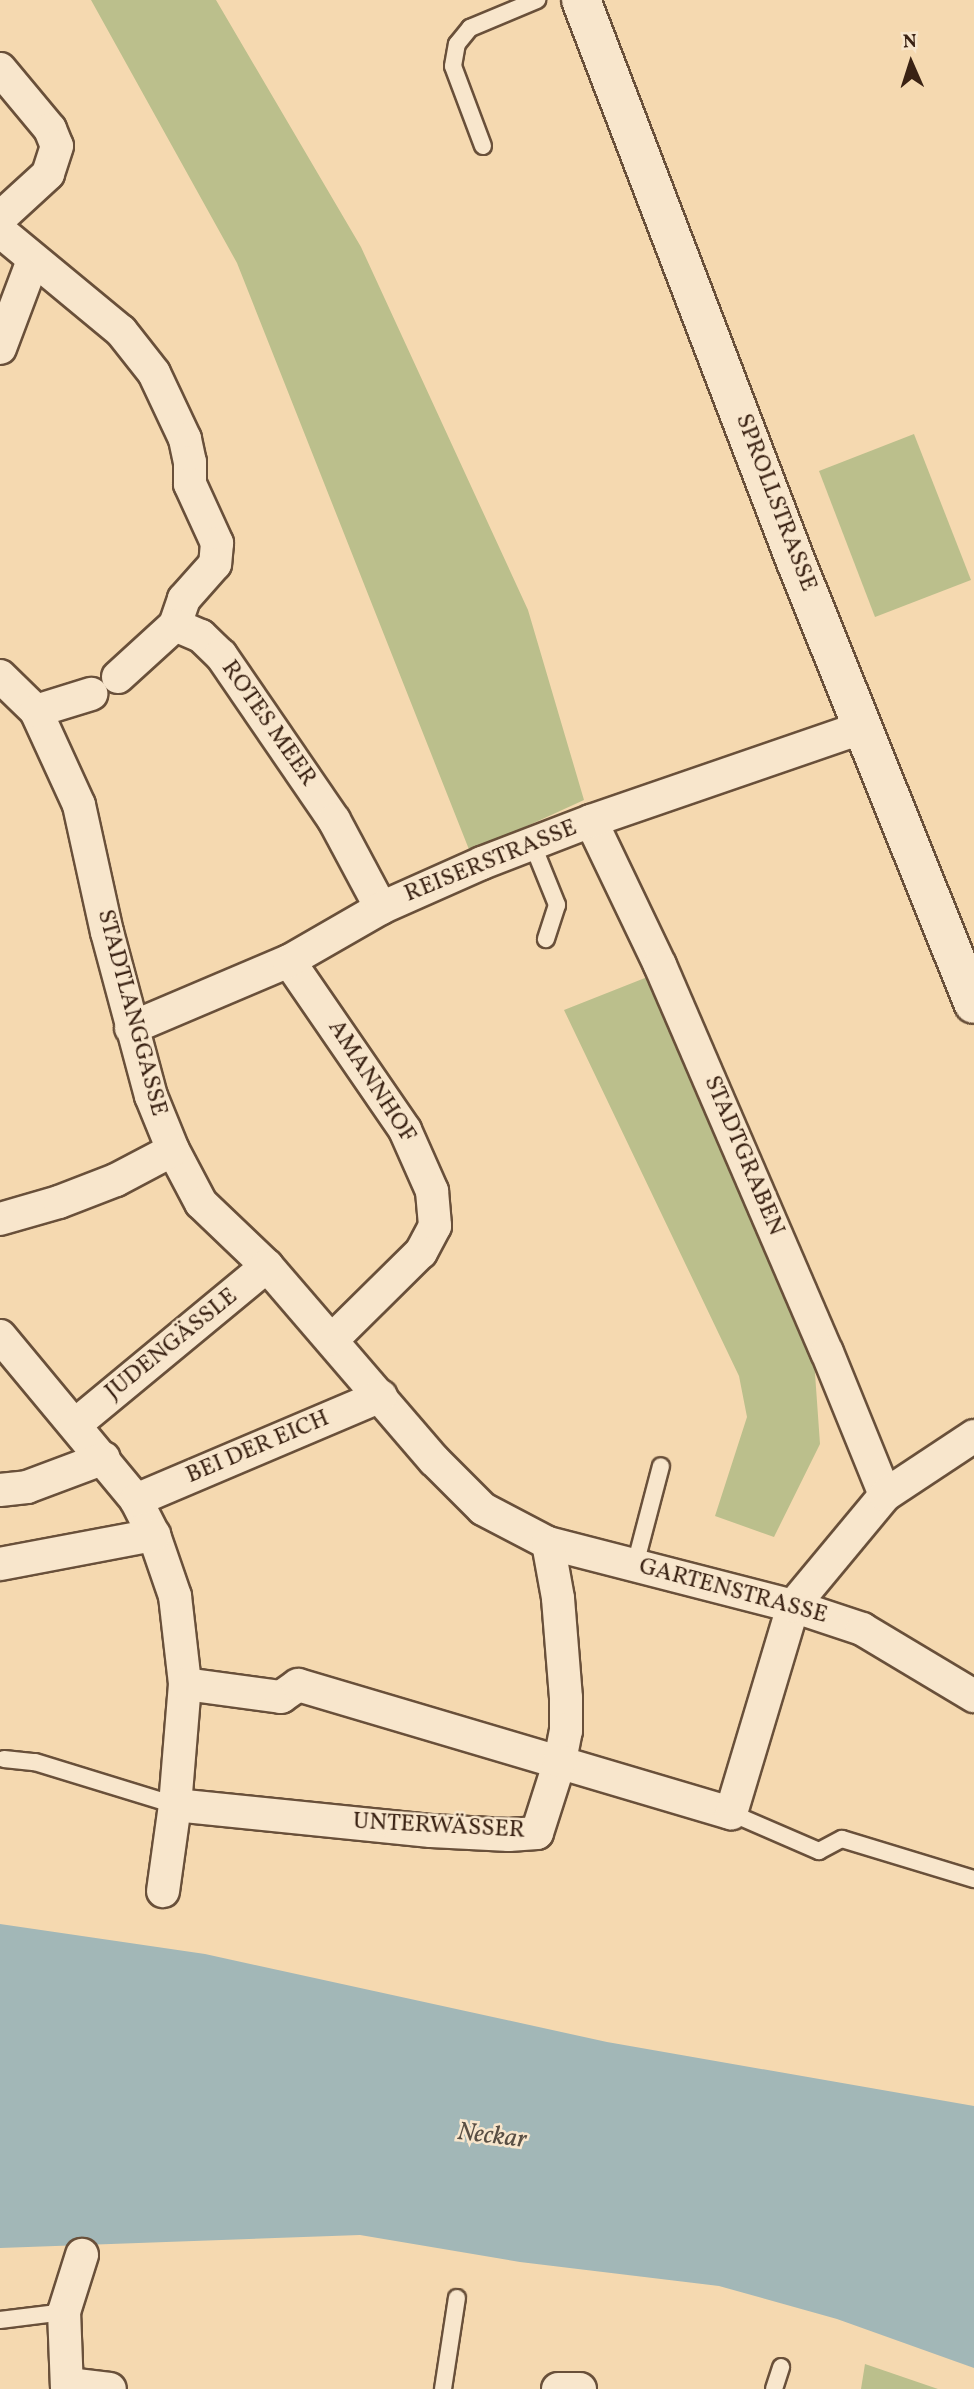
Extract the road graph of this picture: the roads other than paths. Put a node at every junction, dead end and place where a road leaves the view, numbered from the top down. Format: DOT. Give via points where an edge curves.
graph roads {
  1 [pos="537,0"];
  2 [pos="581,0"];
  3 [pos="0,69"];
  4 [pos="483,146"];
  5 [pos="0,218"];
  6 [pos="0,230"];
  7 [pos="33,260"];
  8 [pos="0,348"];
  9 [pos="175,625"];
  10 [pos="0,676"];
  11 [pos="118,677"];
  12 [pos="91,694"];
  13 [pos="36,711"];
  14 [pos="864,727"];
  15 [pos="591,821"];
  16 [pos="532,843"];
  17 [pos="380,908"];
  18 [pos="546,939"];
  19 [pos="289,961"];
  20 [pos="974,1004"];
  21 [pos="131,1028"];
  22 [pos="173,1150"];
  23 [pos="3,1217"];
  24 [pos="267,1266"];
  25 [pos="0,1336"];
  26 [pos="333,1339"];
  27 [pos="381,1396"];
  28 [pos="76,1424"];
  29 [pos="974,1436"];
  30 [pos="104,1458"];
  31 [pos="662,1465"];
  32 [pos="0,1490"];
  33 [pos="885,1495"];
  34 [pos="135,1500"];
  35 [pos="483,1509"];
  36 [pos="154,1535"];
  37 [pos="548,1543"];
  38 [pos="0,1564"];
  39 [pos="635,1565"];
  40 [pos="793,1606"];
  41 [pos="185,1685"];
  42 [pos="974,1696"];
  43 [pos="4,1759"];
  44 [pos="560,1761"];
  45 [pos="175,1805"];
  46 [pos="731,1813"];
  47 [pos="974,1879"];
  48 [pos="163,1891"];
  49 [pos="78,2266"];
  50 [pos="457,2298"];
  51 [pos="64,2312"];
  52 [pos="0,2319"];
  53 [pos="780,2367"];
  54 [pos="67,2387"];
  55 [pos="110,2389"];
  56 [pos="443,2389"];
  57 [pos="558,2389"];
  58 [pos="580,2389"];
  59 [pos="774,2389"];
  1 -- 4 [label="lane" via="470,28 457,44 453,66"];
  2 -- 14 [label="main road, SPROLLSTRASSE" via="796,562"];
  3 -- 5 [label="street" via="50,129 57,146 48,174"];
  6 -- 7 [label="street"];
  7 -- 8 [label="street"];
  7 -- 9 [label="street" via="121,331 143,357 185,439 190,484 217,543 215,564 184,599"];
  9 -- 11 [label="street"];
  9 -- 17 [label="street, ROTES MEER" via="201,636 234,673 334,820"];
  10 -- 13 [label="street, STADTLANGGASSE"];
  12 -- 13 [label="street"];
  13 -- 21 [label="street, STADTLANGGASSE" via="79,805"];
  14 -- 15 [label="street, REISERSTRASSE"];
  14 -- 20 [label="main road, SPROLLSTRASSE" via="958,947"];
  15 -- 16 [label="street, REISERSTRASSE"];
  15 -- 33 [label="street, STADTGRABEN" via="665,978"];
  16 -- 17 [label="street, REISERSTRASSE"];
  16 -- 18 [label="lane" via="557,905"];
  17 -- 19 [label="street, REISERSTRASSE"];
  19 -- 21 [label="street, REISERSTRASSE"];
  19 -- 26 [label="street, AMANNHOF" via="411,1139 432,1191 435,1226 421,1252"];
  21 -- 22 [label="street, STADTLANGGASSE" via="150,1096"];
  22 -- 23 [label="street" via="59,1202"];
  22 -- 24 [label="street, STADTLANGGASSE" via="201,1203"];
  24 -- 26 [label="street, STADTLANGGASSE"];
  24 -- 28 [label="street, JUDENGÄSSLE"];
  25 -- 28 [label="street"];
  26 -- 27 [label="street, STADTLANGGASSE"];
  27 -- 34 [label="street, BEI DER EICH"];
  27 -- 35 [label="street, STADTLANGGASSE" via="434,1460"];
  28 -- 30 [label="street"];
  29 -- 33 [label="street"];
  30 -- 32 [label="street" via="27,1487"];
  30 -- 34 [label="street"];
  31 -- 39 [label="lane"];
  33 -- 40 [label="street"];
  34 -- 36 [label="street"];
  35 -- 37 [label="street, GARTENSTRASSE"];
  36 -- 38 [label="street"];
  36 -- 41 [label="street" via="175,1596"];
  37 -- 39 [label="street, GARTENSTRASSE"];
  37 -- 44 [label="street, UNTERWÄSSER" via="558,1598 566,1698"];
  39 -- 40 [label="street, GARTENSTRASSE"];
  40 -- 42 [label="street, GARTENSTRASSE" via="862,1629"];
  40 -- 46 [label="street"];
  41 -- 44 [label="street" via="281,1697 298,1685 471,1739"];
  41 -- 45 [label="street"];
  43 -- 45 [label="lane" via="35,1762"];
  44 -- 45 [label="street, UNTERWÄSSER" via="537,1833 431,1831"];
  44 -- 46 [label="street"];
  45 -- 48 [label="street"];
  46 -- 47 [label="lane" via="819,1851 842,1839"];
  49 -- 51 [label="street"];
  50 -- 56 [label="lane"];
  51 -- 52 [label="lane"];
  51 -- 54 [label="street"];
  53 -- 59 [label="lane"];
  54 -- 55 [label="street"];
  57 -- 58 [label="street"];
}
